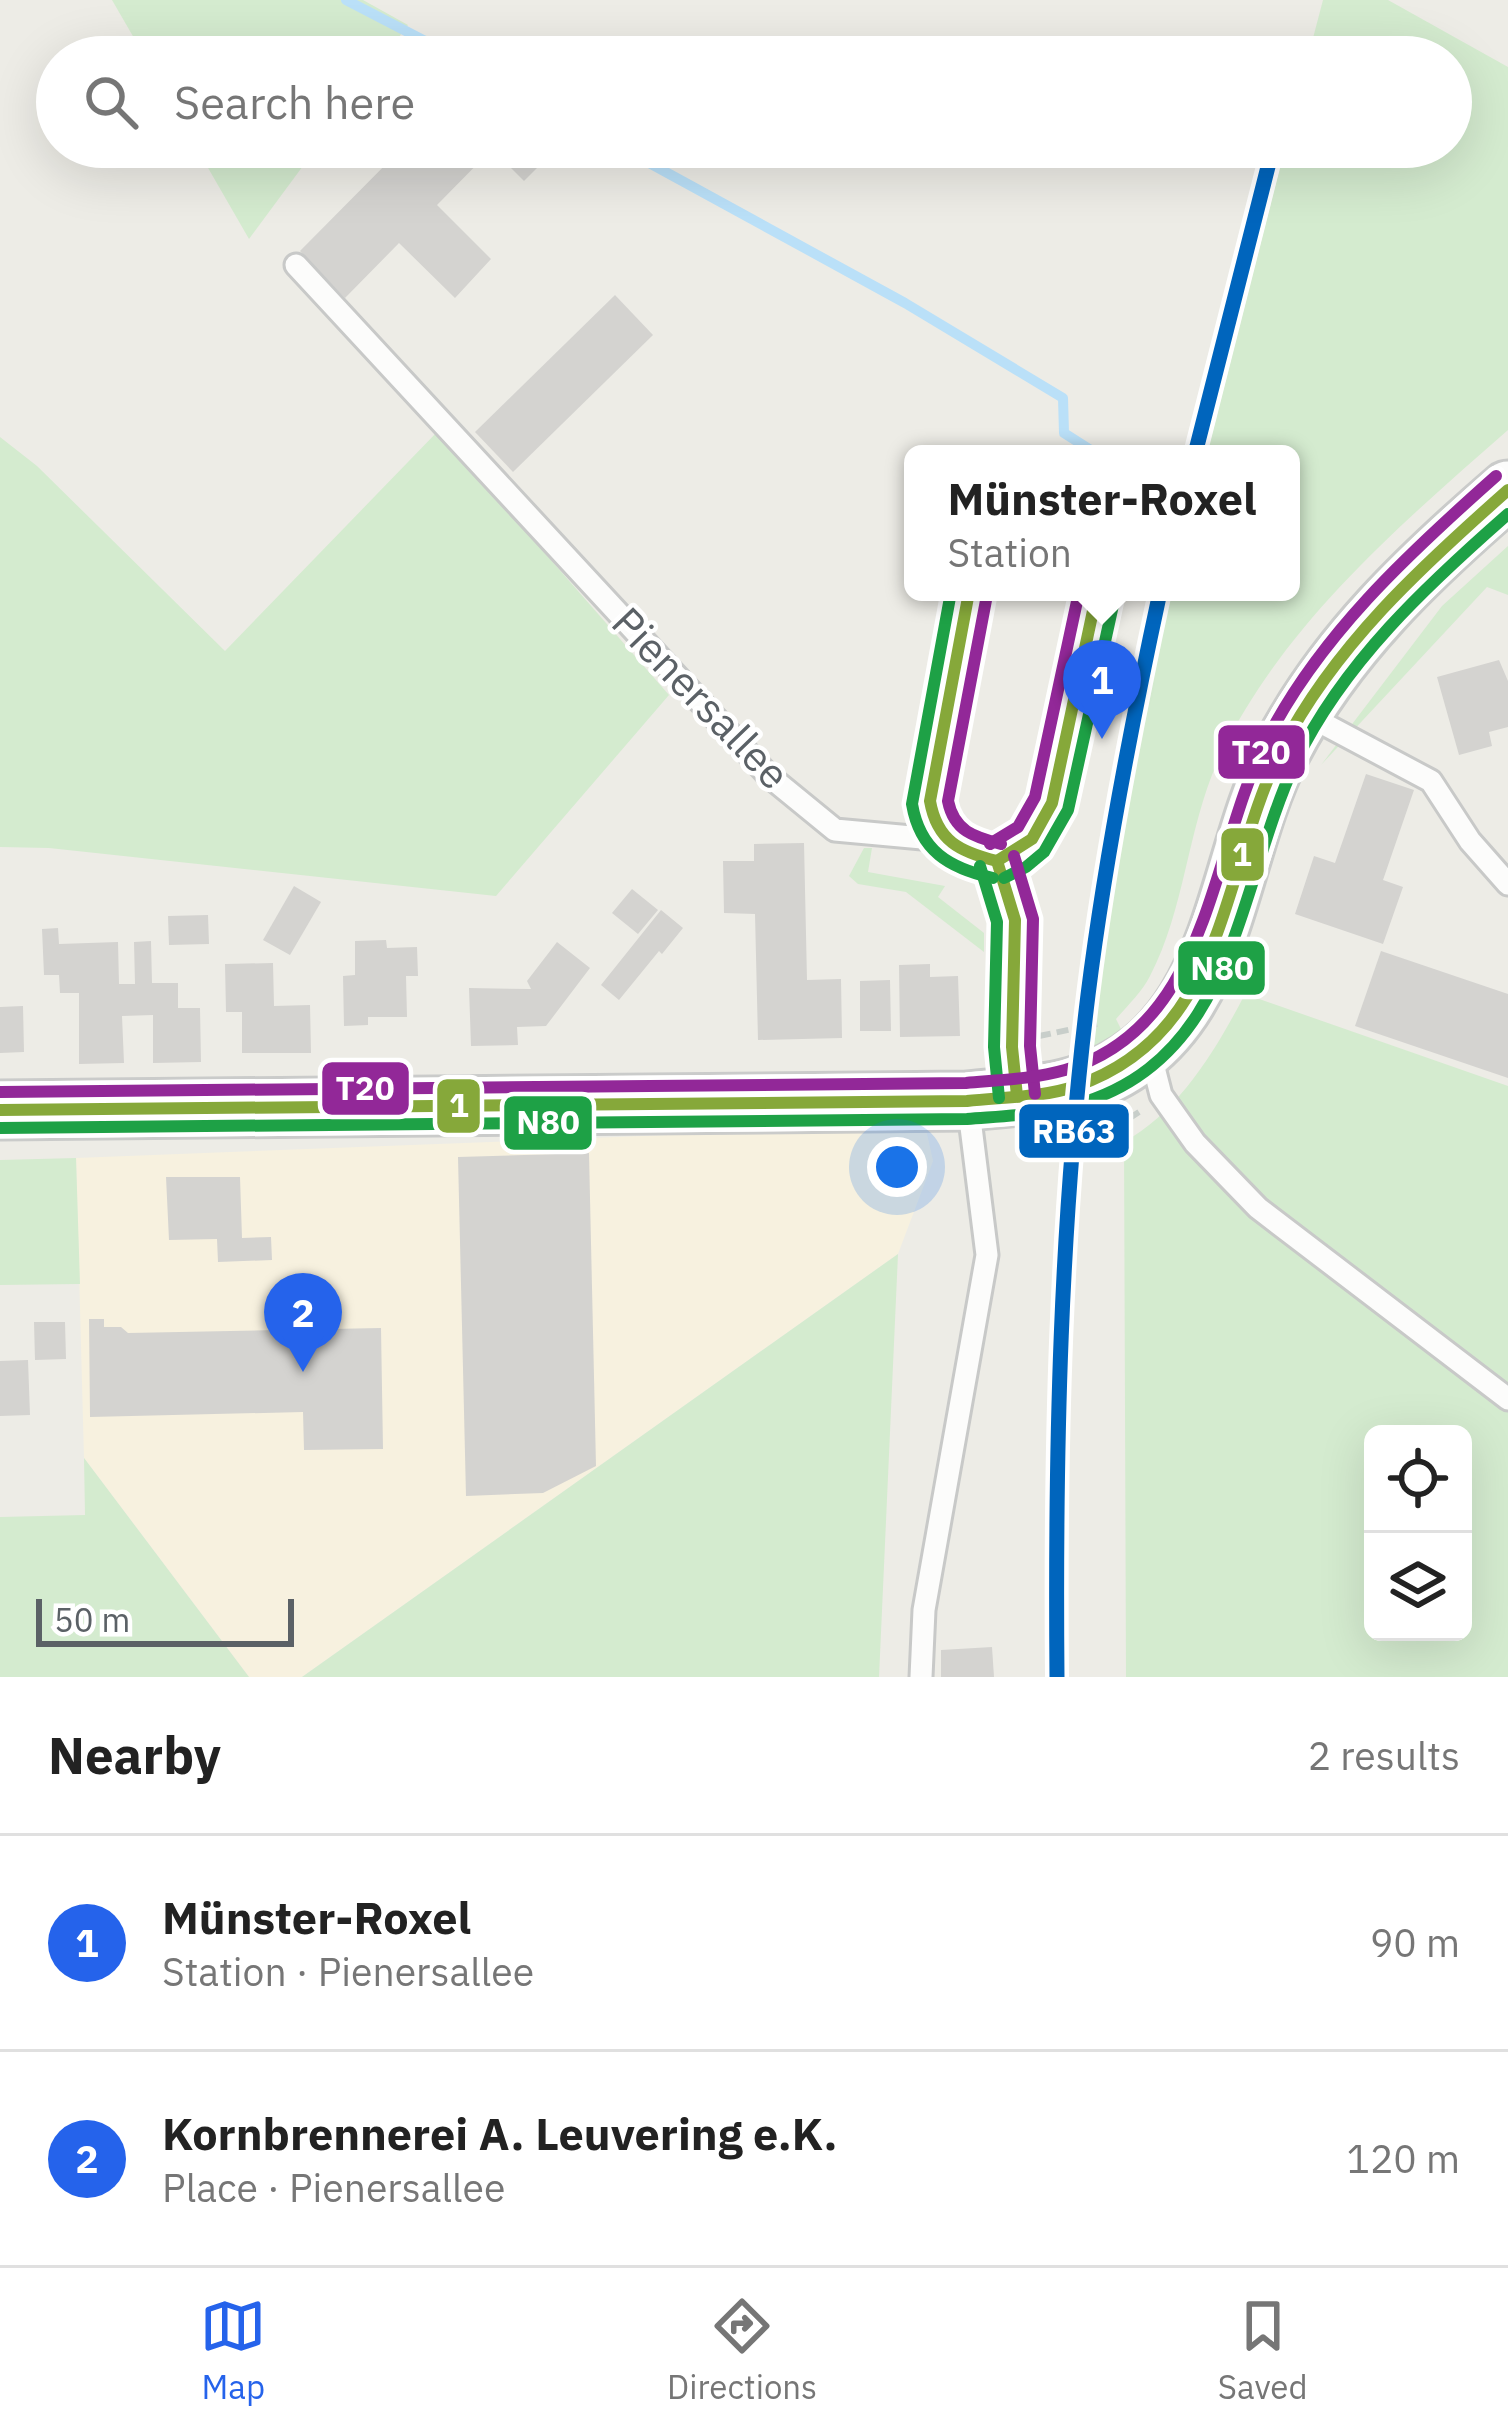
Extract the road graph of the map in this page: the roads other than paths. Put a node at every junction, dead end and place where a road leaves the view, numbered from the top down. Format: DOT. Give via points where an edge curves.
graph roads {
  1 [pos="296,265"];
  2 [pos="1508,490"];
  3 [pos="967,601"];
  4 [pos="1095,601"];
  5 [pos="1302,713"];
  6 [pos="944,840"];
  7 [pos="997,861"];
  8 [pos="1508,884"];
  9 [pos="1149,1047"];
  10 [pos="992,1098"];
  11 [pos="0,1110"];
  12 [pos="1508,1399"];
  13 [pos="921,1677"];
  1 -- 6 [label="lane, Pienersallee" via="769,776 835,830"];
  2 -- 5 [label="main road" via="1385,604"];
  3 -- 6 [label="lane" via="930,801"];
  4 -- 7 [label="lane" via="1052,803 1039,834"];
  5 -- 8 [label="lane" via="1431,782"];
  5 -- 9 [label="main road" via="1262,792 1202,979"];
  6 -- 7 [label="lane, Pienersallee"];
  7 -- 10 [label="lane" via="1015,920 1012,1046"];
  9 -- 10 [label="main road" via="1076,1087"];
  9 -- 12 [label="lane" via="1161,1095 1258,1208"];
  10 -- 11 [label="main road"];
  10 -- 13 [label="lane" via="987,1255 924,1610"];
}
